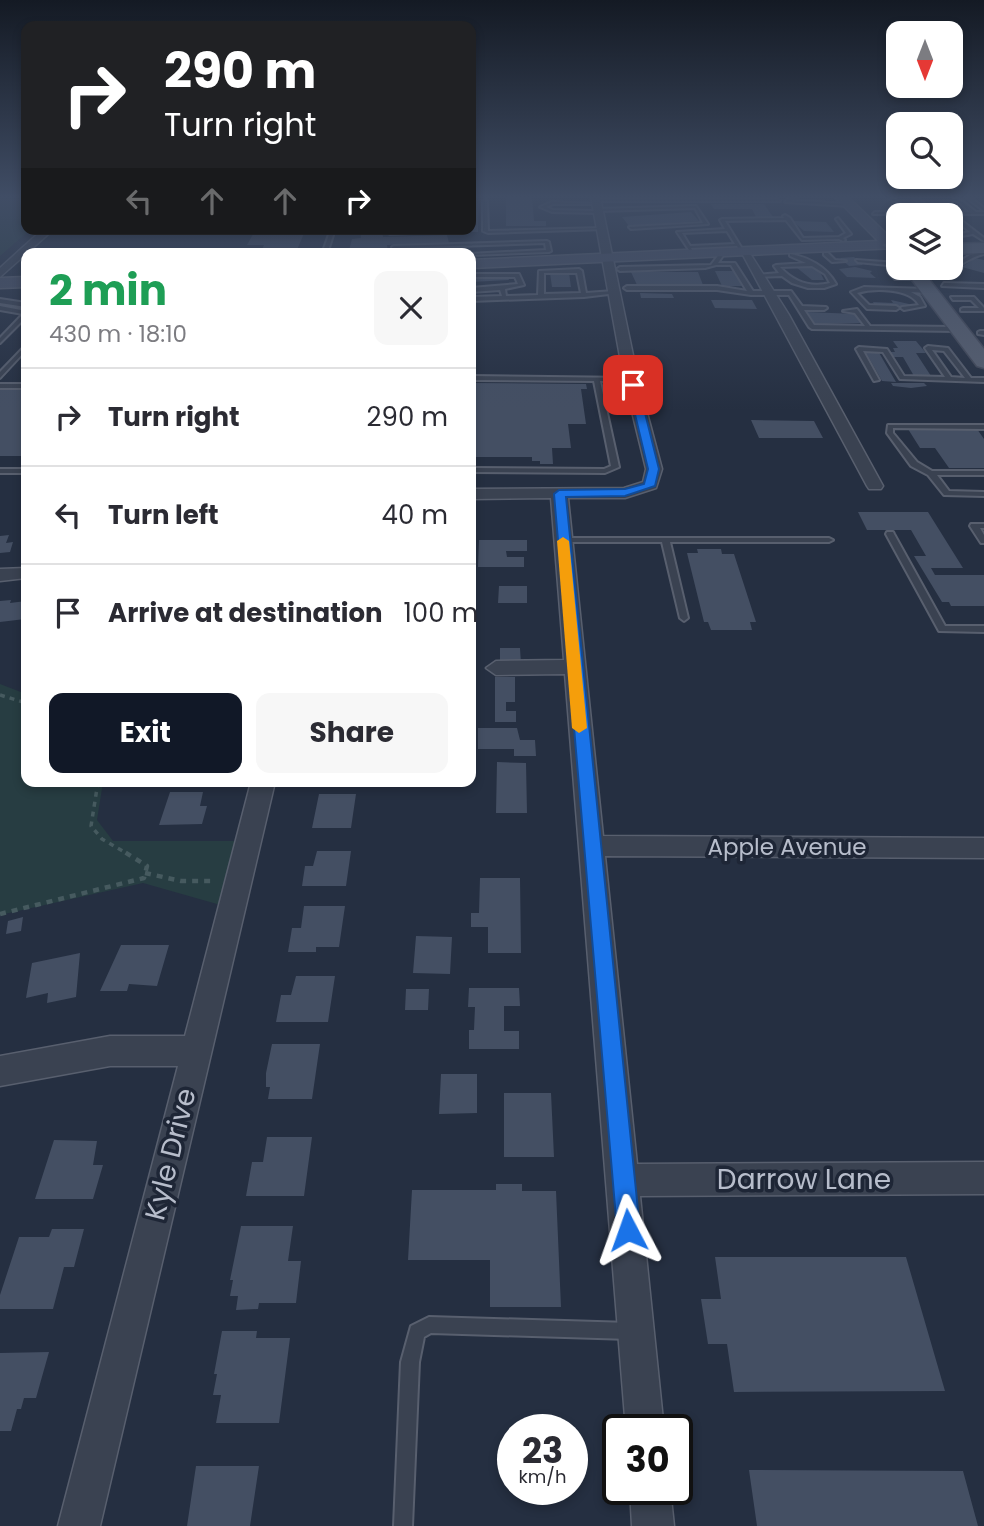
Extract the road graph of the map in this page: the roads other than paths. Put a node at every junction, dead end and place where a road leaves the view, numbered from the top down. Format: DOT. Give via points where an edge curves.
graph roads {
  1 [pos="613,268"];
  2 [pos="699,268"];
  3 [pos="736,268"];
  4 [pos="753,268"];
  5 [pos="778,268"];
  6 [pos="821,268"];
  7 [pos="908,268"];
  8 [pos="912,268"];
  9 [pos="879,270"];
  10 [pos="783,274"];
  11 [pos="476,275"];
  12 [pos="758,275"];
  13 [pos="903,280"];
  14 [pos="921,280"];
  15 [pos="925,280"];
  16 [pos="933,280"];
  17 [pos="936,280"];
  18 [pos="960,280"];
  19 [pos="21,282"];
  20 [pos="0,283"];
  21 [pos="984,286"];
  22 [pos="502,288"];
  23 [pos="709,288"];
  24 [pos="476,290"];
  25 [pos="618,290"];
  26 [pos="751,293"];
  27 [pos="769,293"];
  28 [pos="584,295"];
  29 [pos="541,296"];
  30 [pos="504,298"];
  31 [pos="476,299"];
  32 [pos="0,301"];
  33 [pos="21,304"];
  34 [pos="800,308"];
  35 [pos="824,308"];
  36 [pos="1,309"];
  37 [pos="984,310"];
  38 [pos="846,311"];
  39 [pos="21,312"];
  40 [pos="21,318"];
  41 [pos="869,327"];
  42 [pos="983,335"];
  43 [pos="0,341"];
  44 [pos="21,353"];
  45 [pos="984,362"];
  46 [pos="0,376"];
  47 [pos="476,378"];
  48 [pos="597,379"];
  49 [pos="631,379"];
  50 [pos="949,379"];
  51 [pos="969,379"];
  52 [pos="876,380"];
  53 [pos="984,380"];
  54 [pos="0,386"];
  55 [pos="21,386"];
  56 [pos="984,427"];
  57 [pos="476,470"];
  58 [pos="0,471"];
  59 [pos="21,471"];
  60 [pos="932,473"];
  61 [pos="984,473"];
  62 [pos="875,486"];
  63 [pos="476,494"];
  64 [pos="559,494"];
  65 [pos="984,494"];
  66 [pos="984,526"];
  67 [pos="890,534"];
  68 [pos="563,540"];
  69 [pos="666,540"];
  70 [pos="829,540"];
  71 [pos="984,541"];
  72 [pos="21,573"];
  73 [pos="0,575"];
  74 [pos="684,618"];
  75 [pos="984,629"];
  76 [pos="574,667"];
  77 [pos="496,668"];
  78 [pos="262,787"];
  79 [pos="590,846"];
  80 [pos="984,848"];
  81 [pos="196,1051"];
  82 [pos="0,1071"];
  83 [pos="984,1178"];
  84 [pos="624,1180"];
  85 [pos="637,1331"];
  86 [pos="644,1414"];
  87 [pos="651,1505"];
  88 [pos="79,1526"];
  89 [pos="403,1526"];
  90 [pos="653,1526"];
  1 -- 25 [label="street"];
  2 -- 23 [label="lane"];
  3 -- 26 [label="lane"];
  4 -- 12 [label="street"];
  5 -- 10 [label="lane"];
  6 -- 10 [label="lane" via="832,284 802,286"];
  7 -- 9 [label="lane"];
  8 -- 8 [label="lane" via="900,308 867,307 854,292"];
  10 -- 12 [label="lane"];
  11 -- 22 [label="lane" via="517,275 519,286"];
  12 -- 27 [label="street"];
  13 -- 41 [label="lane"];
  14 -- 45 [label="main road"];
  15 -- 42 [label="main road"];
  16 -- 37 [label="lane"];
  17 -- 37 [label="lane" via="972,298"];
  18 -- 21 [label="lane"];
  19 -- 20 [label="main road"];
  22 -- 24 [label="lane"];
  22 -- 30 [label="lane"];
  23 -- 25 [label="lane"];
  23 -- 26 [label="lane"];
  25 -- 28 [label="lane"];
  25 -- 49 [label="street"];
  26 -- 27 [label="lane"];
  27 -- 34 [label="lane" via="790,293"];
  27 -- 62 [label="street"];
  28 -- 29 [label="lane"];
  28 -- 29 [label="lane" via="579,271 541,272"];
  29 -- 30 [label="lane"];
  30 -- 31 [label="lane"];
  32 -- 33 [label="lane"];
  34 -- 35 [label="lane"];
  34 -- 41 [label="lane" via="812,327"];
  36 -- 39 [label="lane"];
  38 -- 41 [label="lane" via="857,311"];
  40 -- 43 [label="lane"];
  44 -- 46 [label="lane"];
  47 -- 48 [label="lane"];
  48 -- 49 [label="lane"];
  48 -- 57 [label="lane" via="615,467 605,471"];
  49 -- 64 [label="street" via="654,469 649,486 625,493"];
  50 -- 51 [label="lane"];
  50 -- 51 [label="lane" via="928,348 946,349"];
  50 -- 52 [label="lane" via="902,378 884,350 859,349"];
  51 -- 53 [label="lane"];
  54 -- 55 [label="lane"];
  56 -- 60 [label="lane" via="890,426 890,433 914,464"];
  58 -- 59 [label="lane"];
  60 -- 61 [label="lane"];
  60 -- 65 [label="lane" via="947,493"];
  63 -- 64 [label="street"];
  64 -- 68 [label="street"];
  66 -- 71 [label="lane" via="974,526"];
  67 -- 75 [label="lane" via="942,629"];
  68 -- 69 [label="lane"];
  68 -- 76 [label="street"];
  69 -- 70 [label="lane"];
  69 -- 74 [label="lane"];
  72 -- 73 [label="street"];
  76 -- 77 [label="street"];
  76 -- 79 [label="street"];
  78 -- 81 [label="street, Kyle Drive"];
  79 -- 80 [label="street, Apple Avenue"];
  79 -- 84 [label="street"];
  81 -- 82 [label="street" via="110,1051"];
  81 -- 88 [label="street, Kyle Drive"];
  83 -- 84 [label="street, Darrow Lane"];
  84 -- 85 [label="street"];
  85 -- 86 [label="street"];
  85 -- 89 [label="lane" via="429,1325 417,1332 410,1363"];
  87 -- 90 [label="street"];
}
